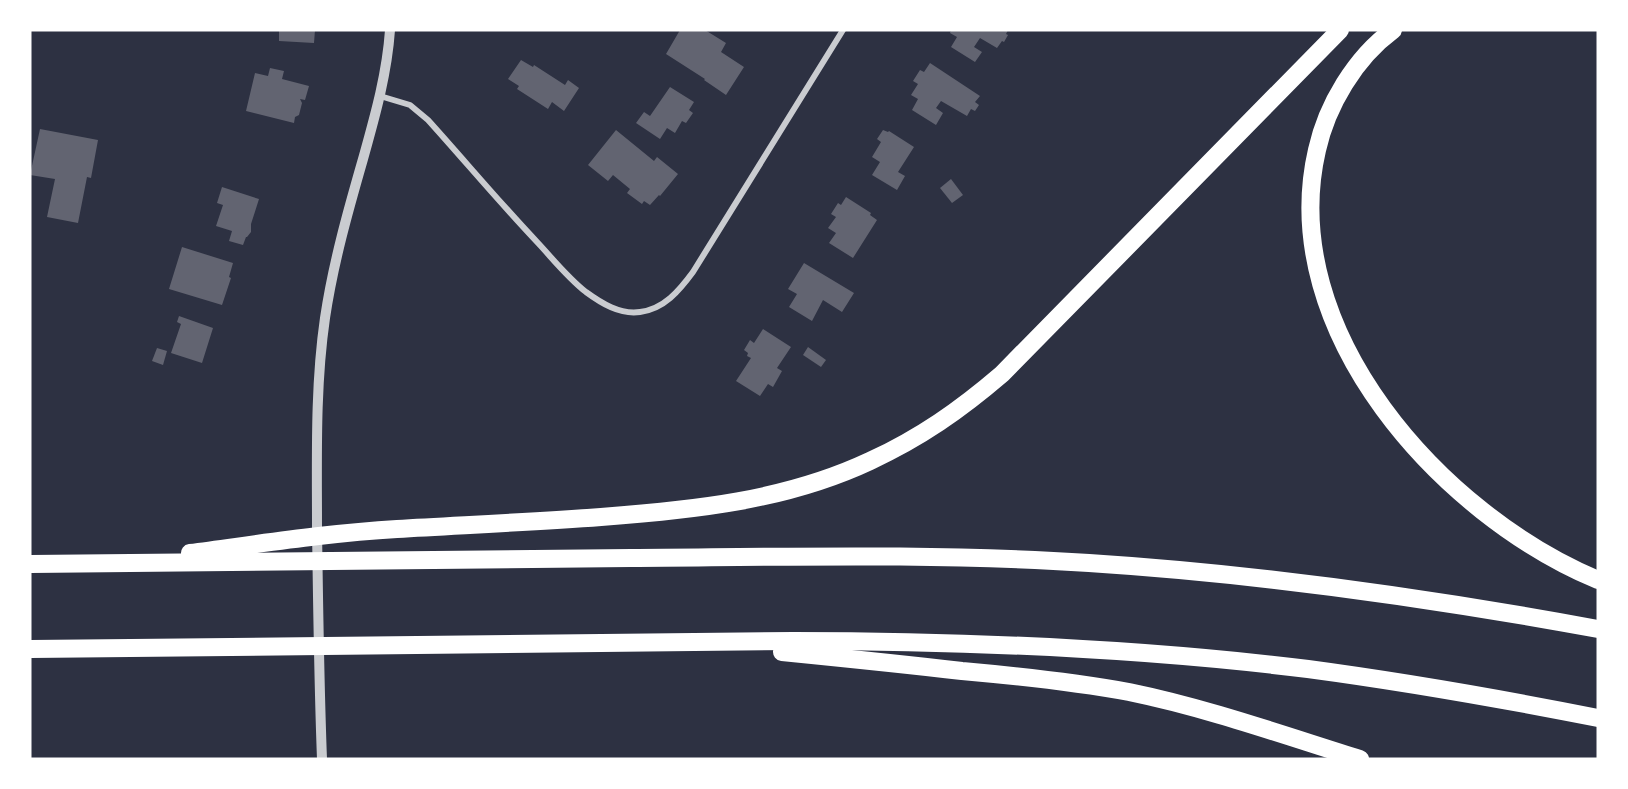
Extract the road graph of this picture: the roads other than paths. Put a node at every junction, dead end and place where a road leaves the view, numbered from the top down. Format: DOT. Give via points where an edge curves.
graph roads {
  1 [pos="390,30"];
  2 [pos="843,30"];
  3 [pos="1340,30"];
  4 [pos="1393,30"];
  5 [pos="380,96"];
  6 [pos="30,564"];
  7 [pos="106,564"];
  8 [pos="1598,580"];
  9 [pos="1598,629"];
  10 [pos="690,642"];
  11 [pos="30,649"];
  12 [pos="1598,718"];
  13 [pos="322,759"];
  14 [pos="1360,759"];
  1 -- 5 [label="street"];
  2 -- 5 [label="street" via="693,272 676,294 654,309 638,313 603,304 584,290 428,120 410,105"];
  3 -- 7 [label="highway" via="1002,374 937,424 868,462 791,489 720,505 644,514 394,529"];
  4 -- 8 [label="highway" via="1352,72 1328,116 1314,162 1311,232 1331,316 1363,377 1432,465 1476,506 1523,541"];
  5 -- 13 [label="street" via="334,269 321,356 317,487"];
  6 -- 7 [label="highway"];
  7 -- 9 [label="highway" via="983,558 1191,571 1396,595"];
  10 -- 11 [label="highway"];
  10 -- 12 [label="highway" via="999,644 1204,658 1409,684"];
  10 -- 14 [label="highway" via="1078,683 1188,706"];
}
